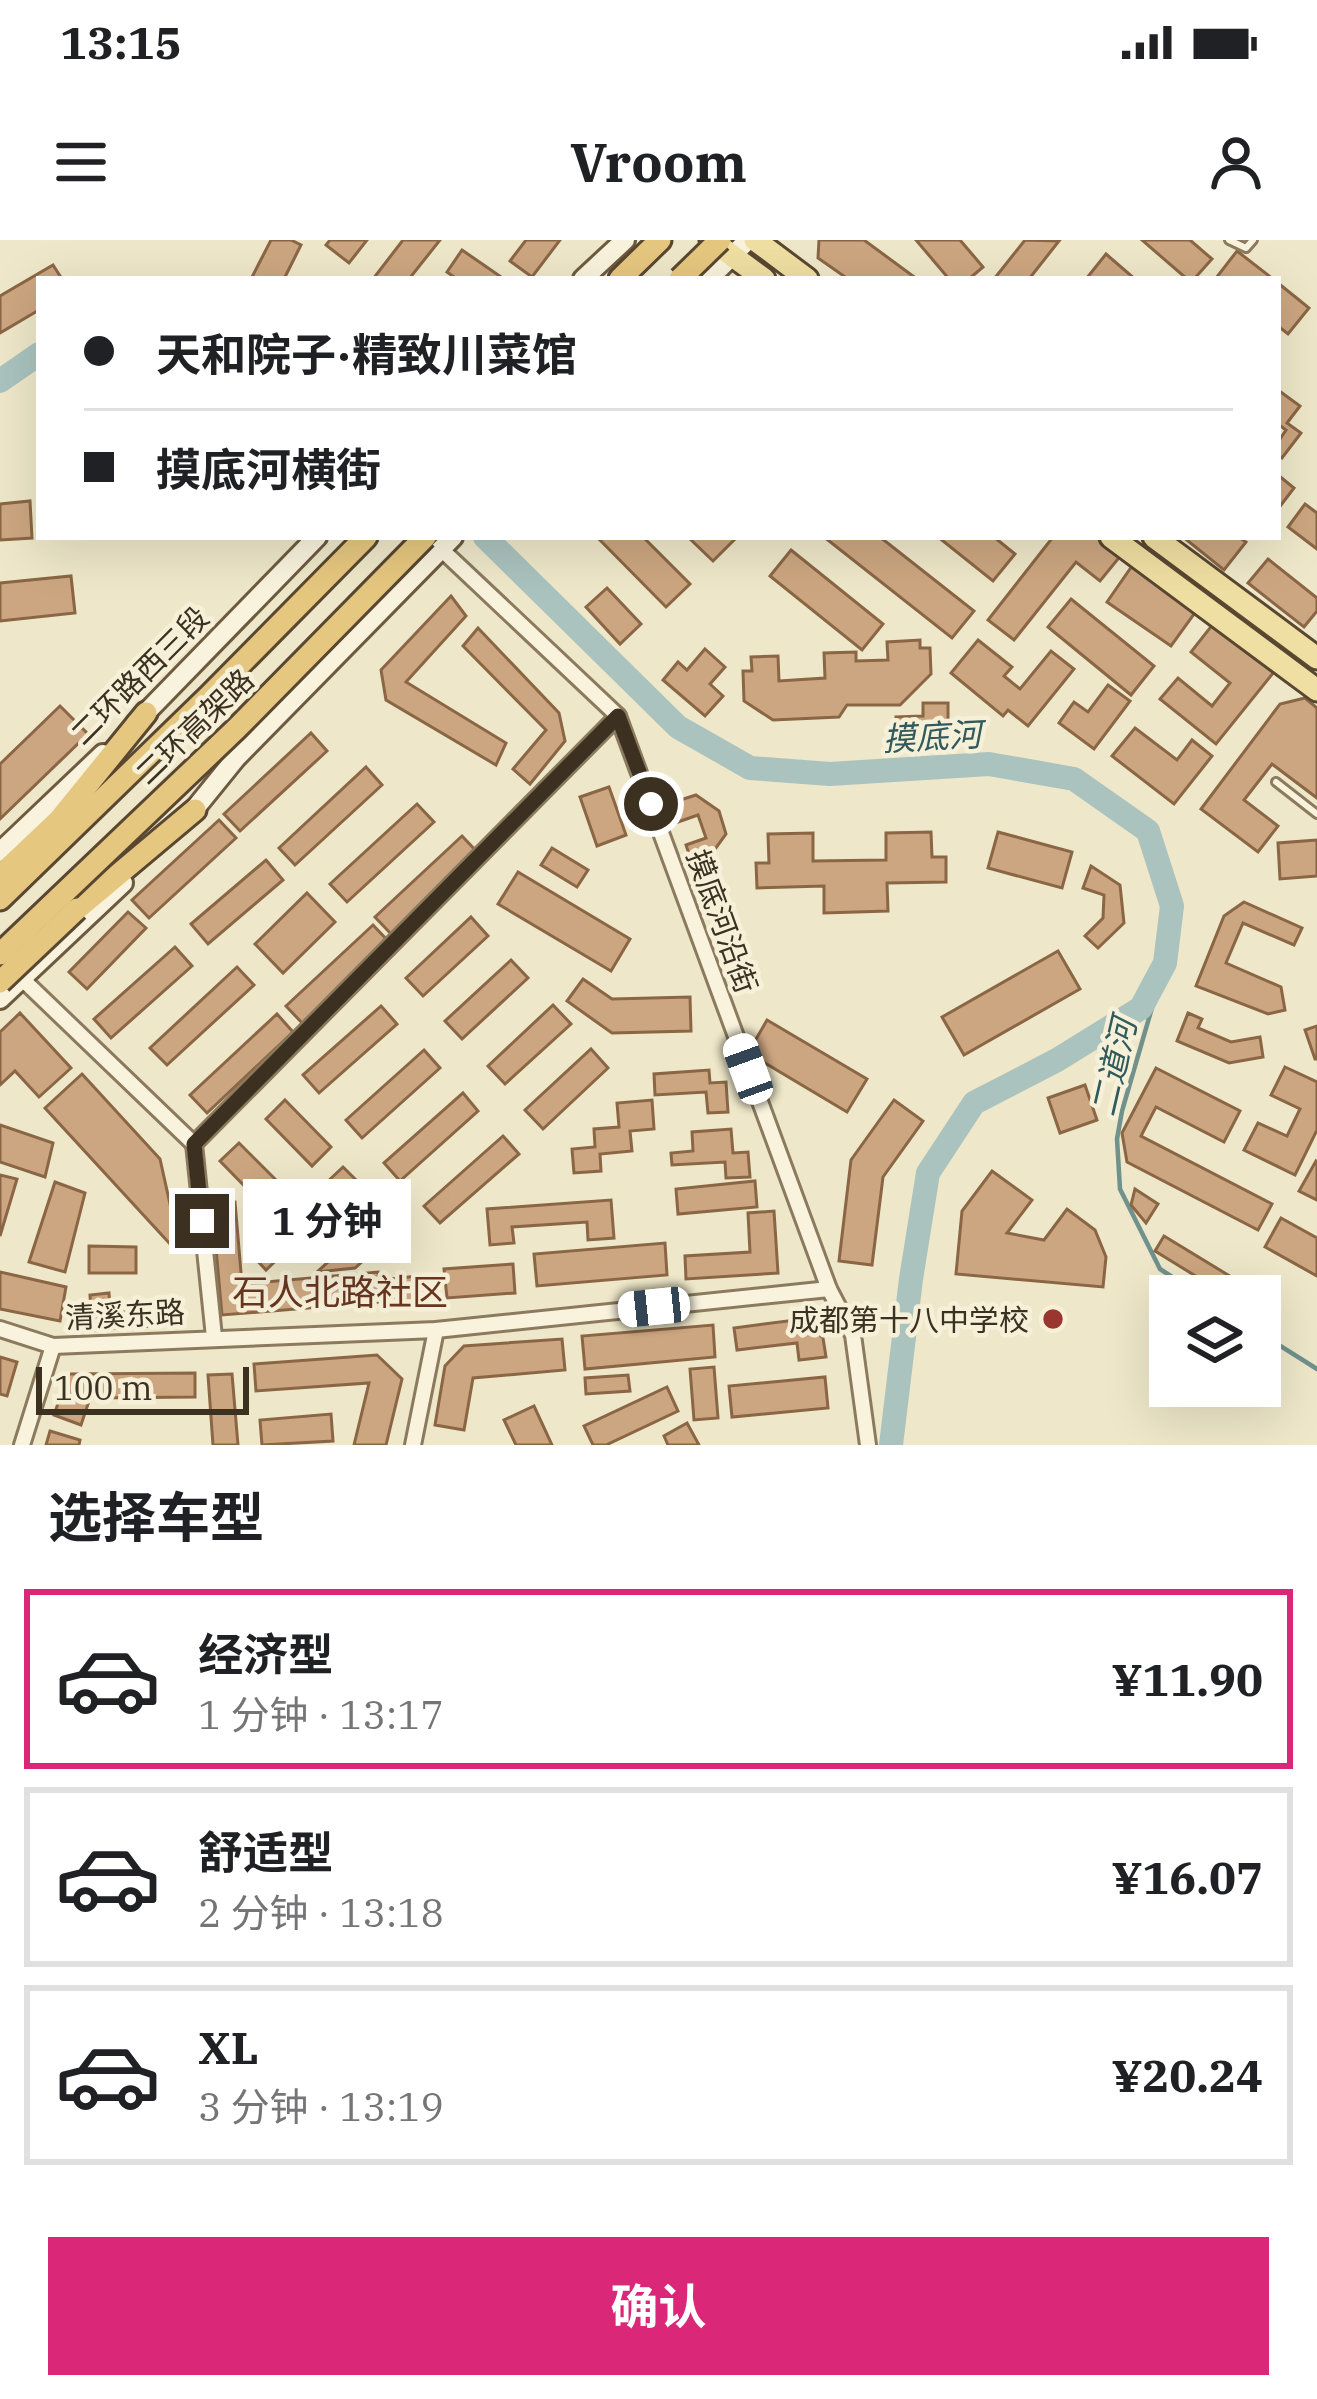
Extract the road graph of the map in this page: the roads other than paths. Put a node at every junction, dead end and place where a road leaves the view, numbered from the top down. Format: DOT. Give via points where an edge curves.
graph roads {
  1 [pos="625,240"];
  2 [pos="660,240"];
  3 [pos="1229,240"];
  4 [pos="1253,240"];
  5 [pos="733,243"];
  6 [pos="587,276"];
  7 [pos="623,276"];
  8 [pos="684,276"];
  9 [pos="711,276"];
  10 [pos="761,276"];
  11 [pos="801,276"];
  12 [pos="314,540"];
  13 [pos="363,540"];
  14 [pos="1115,540"];
  15 [pos="1158,540"];
  16 [pos="440,541"];
  17 [pos="1317,658"];
  18 [pos="1317,689"];
  19 [pos="146,713"];
  20 [pos="618,716"];
  21 [pos="1276,782"];
  22 [pos="195,810"];
  23 [pos="1317,814"];
  24 [pos="0,852"];
  25 [pos="0,876"];
  26 [pos="0,898"];
  27 [pos="0,952"];
  28 [pos="10,981"];
  29 [pos="0,999"];
  30 [pos="194,1144"];
  31 [pos="829,1289"];
  32 [pos="0,1329"];
  33 [pos="436,1330"];
  34 [pos="214,1337"];
  35 [pos="53,1346"];
  36 [pos="22,1445"];
  37 [pos="413,1445"];
  38 [pos="868,1445"];
  1 -- 6 [label="main road"];
  2 -- 7 [label="highway"];
  3 -- 4 [label="lane" via="1246,248"];
  5 -- 8 [label="highway, bridge"];
  5 -- 9 [label="main road"];
  5 -- 10 [label="main road"];
  5 -- 11 [label="main road"];
  12 -- 19 [label="main road, 二环路西三段"];
  13 -- 26 [label="highway, 二环高架路"];
  14 -- 18 [label="main road"];
  15 -- 17 [label="main road"];
  16 -- 20 [label="street, 摸底河沿街"];
  16 -- 22 [label="main road"];
  16 -- 27 [label="highway, 二环高架路, bridge"];
  19 -- 24 [label="main road, 二环路西三段"];
  19 -- 25 [label="highway" via="59,820"];
  20 -- 30 [label="street"];
  20 -- 31 [label="street, 摸底河沿街"];
  21 -- 23 [label="lane"];
  22 -- 28 [label="main road"];
  22 -- 28 [label="highway, bridge" via="77,909"];
  27 -- 28 [label="street"];
  28 -- 29 [label="main road"];
  28 -- 30 [label="street"];
  30 -- 34 [label="street"];
  31 -- 33 [label="street, 清溪东路"];
  31 -- 38 [label="street, 摸底河沿街" via="853,1335"];
  32 -- 35 [label="street, 清溪东路"];
  33 -- 34 [label="street, 清溪东路"];
  33 -- 37 [label="street"];
  34 -- 35 [label="street, 清溪东路"];
  35 -- 36 [label="street"];
}
